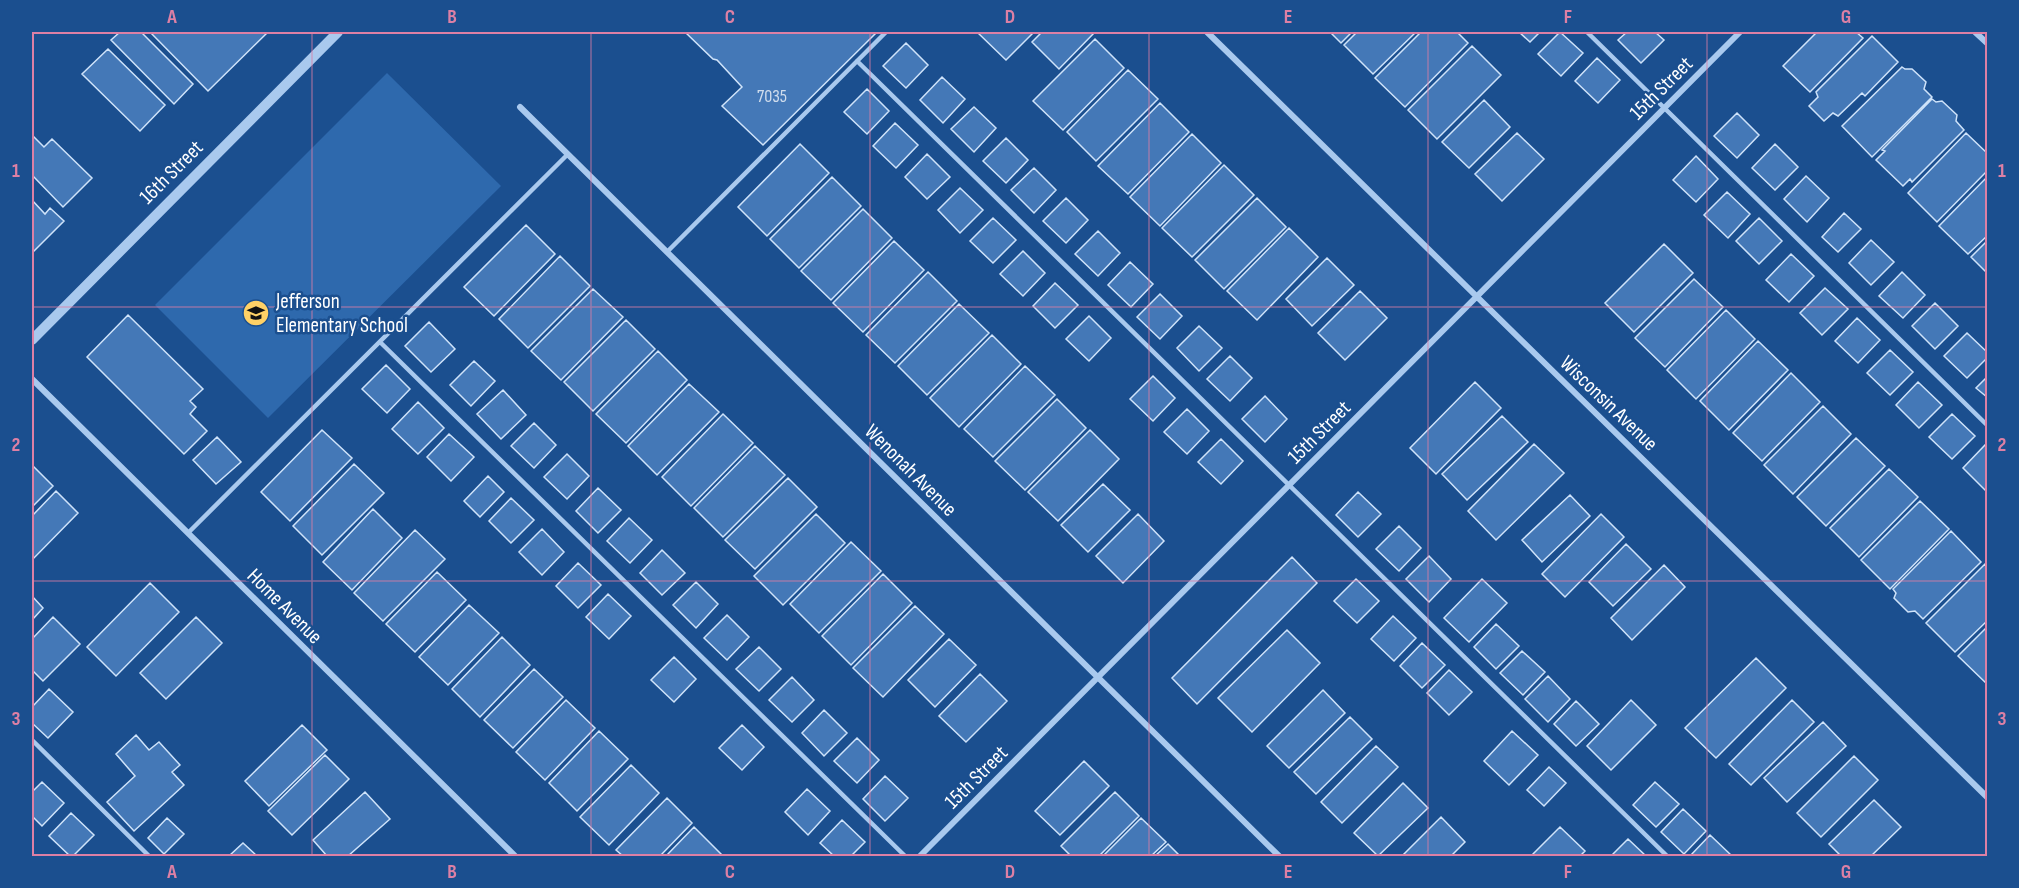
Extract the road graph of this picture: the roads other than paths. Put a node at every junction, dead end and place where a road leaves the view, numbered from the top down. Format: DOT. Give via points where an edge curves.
graph roads {
  1 [pos="338,32"];
  2 [pos="886,32"];
  3 [pos="1207,32"];
  4 [pos="1587,32"];
  5 [pos="1740,32"];
  6 [pos="1975,32"];
  7 [pos="1988,44"];
  8 [pos="857,61"];
  9 [pos="520,107"];
  10 [pos="1665,108"];
  11 [pos="568,154"];
  12 [pos="667,252"];
  13 [pos="1477,297"];
  14 [pos="32,340"];
  15 [pos="380,342"];
  16 [pos="32,379"];
  17 [pos="1988,426"];
  18 [pos="1290,484"];
  19 [pos="188,533"];
  20 [pos="1098,678"];
  21 [pos="32,740"];
  22 [pos="1988,798"];
  23 [pos="149,856"];
  24 [pos="515,856"];
  25 [pos="905,856"];
  26 [pos="920,856"];
  27 [pos="1279,856"];
  28 [pos="1667,856"];
  1 -- 14 [label="street, 16th Street"];
  2 -- 8 [label="lane"];
  3 -- 13 [label="street, Wisconsin Avenue"];
  4 -- 10 [label="lane"];
  5 -- 10 [label="street, 15th Street"];
  6 -- 7 [label="street"];
  8 -- 12 [label="lane"];
  8 -- 18 [label="lane"];
  9 -- 11 [label="street, Wenonah Avenue"];
  10 -- 13 [label="street, 15th Street"];
  10 -- 17 [label="lane"];
  11 -- 12 [label="street, Wenonah Avenue"];
  11 -- 15 [label="lane"];
  12 -- 20 [label="street, Wenonah Avenue"];
  13 -- 18 [label="street, 15th Street"];
  13 -- 22 [label="street, Wisconsin Avenue"];
  15 -- 19 [label="lane"];
  15 -- 25 [label="lane"];
  16 -- 19 [label="street, Home Avenue"];
  18 -- 20 [label="street, 15th Street"];
  18 -- 28 [label="lane"];
  19 -- 24 [label="street, Home Avenue"];
  20 -- 26 [label="street, 15th Street"];
  20 -- 27 [label="street, Wenonah Avenue"];
  21 -- 23 [label="lane"];
}
